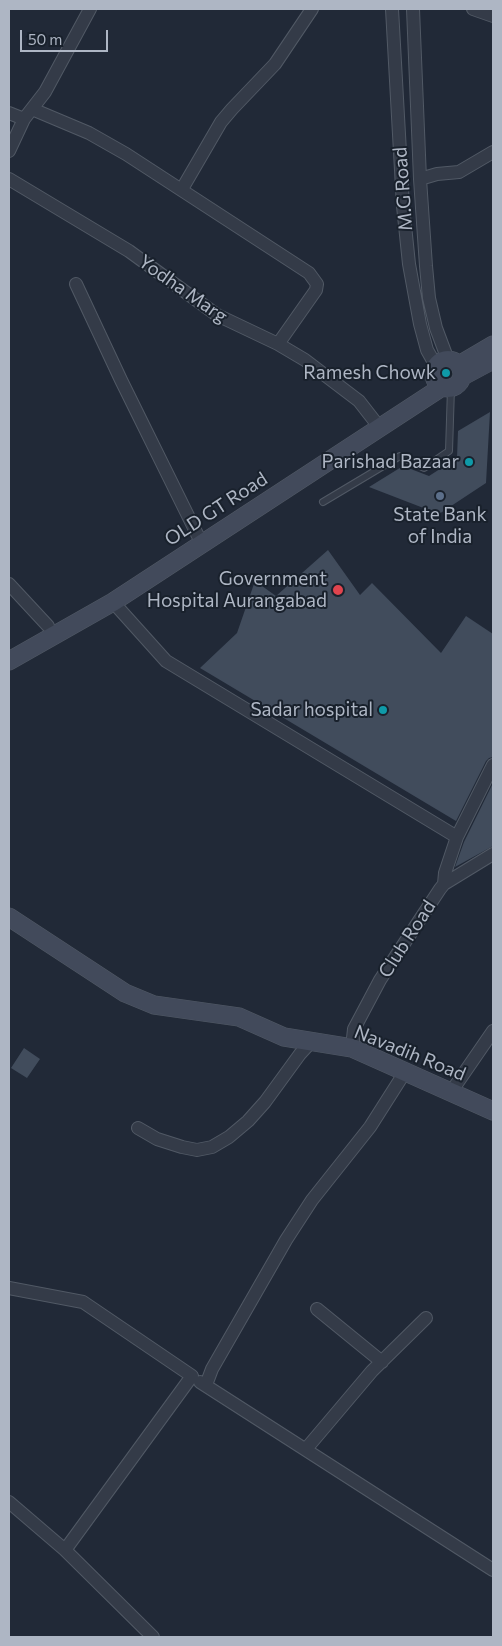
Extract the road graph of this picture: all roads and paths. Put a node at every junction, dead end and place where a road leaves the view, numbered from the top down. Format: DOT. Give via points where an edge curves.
graph roads {
  1 [pos="90,9"];
  2 [pos="312,9"];
  3 [pos="392,9"];
  4 [pos="413,9"];
  5 [pos="473,9"];
  6 [pos="491,13"];
  7 [pos="32,109"];
  8 [pos="9,113"];
  9 [pos="24,120"];
  10 [pos="9,151"];
  11 [pos="493,152"];
  12 [pos="9,179"];
  13 [pos="420,179"];
  14 [pos="182,189"];
  15 [pos="76,284"];
  16 [pos="278,344"];
  17 [pos="493,345"];
  18 [pos="493,360"];
  19 [pos="447,374"];
  20 [pos="378,424"];
  21 [pos="323,502"];
  22 [pos="198,536"];
  23 [pos="9,584"];
  24 [pos="113,602"];
  25 [pos="48,626"];
  26 [pos="9,648"];
  27 [pos="9,660"];
  28 [pos="493,765"];
  29 [pos="457,837"];
  30 [pos="493,854"];
  31 [pos="444,884"];
  32 [pos="9,917"];
  33 [pos="493,1031"];
  34 [pos="311,1042"];
  35 [pos="352,1048"];
  36 [pos="405,1072"];
  37 [pos="451,1092"];
  38 [pos="493,1111"];
  39 [pos="138,1128"];
  40 [pos="9,1288"];
  41 [pos="318,1309"];
  42 [pos="426,1318"];
  43 [pos="382,1362"];
  44 [pos="192,1376"];
  45 [pos="206,1385"];
  46 [pos="306,1449"];
  47 [pos="9,1502"];
  48 [pos="64,1550"];
  49 [pos="493,1570"];
  50 [pos="153,1637"];
  1 -- 7 [label="street" via="53,78"];
  2 -- 14 [label="street" via="275,64 222,122"];
  3 -- 19 [label="street, M.G Road" via="409,264 428,350"];
  4 -- 13 [label="street, M.G Road"];
  5 -- 6 [label="street"];
  7 -- 9 [label="street"];
  7 -- 14 [label="street" via="89,133"];
  8 -- 9 [label="street"];
  9 -- 10 [label="street"];
  11 -- 13 [label="street" via="459,172"];
  12 -- 16 [label="street, Yodha Marg" via="128,251 217,315"];
  13 -- 19 [label="street, M.G Road" via="429,298"];
  14 -- 16 [label="street" via="314,278 316,290"];
  15 -- 22 [label="street"];
  16 -- 20 [label="street, Yodha Marg" via="325,374 359,401"];
  17 -- 19 [label="main road"];
  18 -- 19 [label="main road, OLD GT Road"];
  19 -- 20 [label="main road, OLD GT Road"];
  19 -- 21 [label="lane" via="448,451 424,468 400,456"];
  20 -- 22 [label="main road, OLD GT Road"];
  20 -- 24 [label="main road, OLD GT Road"];
  22 -- 25 [label="main road, OLD GT Road"];
  23 -- 25 [label="street"];
  24 -- 27 [label="main road, OLD GT Road"];
  24 -- 29 [label="street" via="166,661"];
  25 -- 26 [label="main road, OLD GT Road"];
  28 -- 29 [label="street"];
  29 -- 31 [label="street"];
  30 -- 31 [label="street, Club Road"];
  31 -- 35 [label="street, Club Road" via="380,980 354,1029"];
  32 -- 34 [label="main road, Navadih Road" via="125,994 154,1005 239,1017 284,1037"];
  33 -- 37 [label="street"];
  34 -- 35 [label="main road, Navadih Road"];
  34 -- 39 [label="street" via="248,1122 212,1147 197,1150 182,1147 157,1139"];
  35 -- 36 [label="main road, Navadih Road"];
  36 -- 37 [label="main road, Navadih Road"];
  36 -- 45 [label="street" via="370,1127 312,1200 286,1240"];
  37 -- 38 [label="main road, Navadih Road"];
  40 -- 44 [label="street" via="83,1302"];
  41 -- 43 [label="street"];
  42 -- 43 [label="street"];
  43 -- 46 [label="street"];
  44 -- 45 [label="street"];
  44 -- 48 [label="street"];
  45 -- 46 [label="street"];
  46 -- 49 [label="street"];
  47 -- 48 [label="street"];
  48 -- 50 [label="street"];
}
